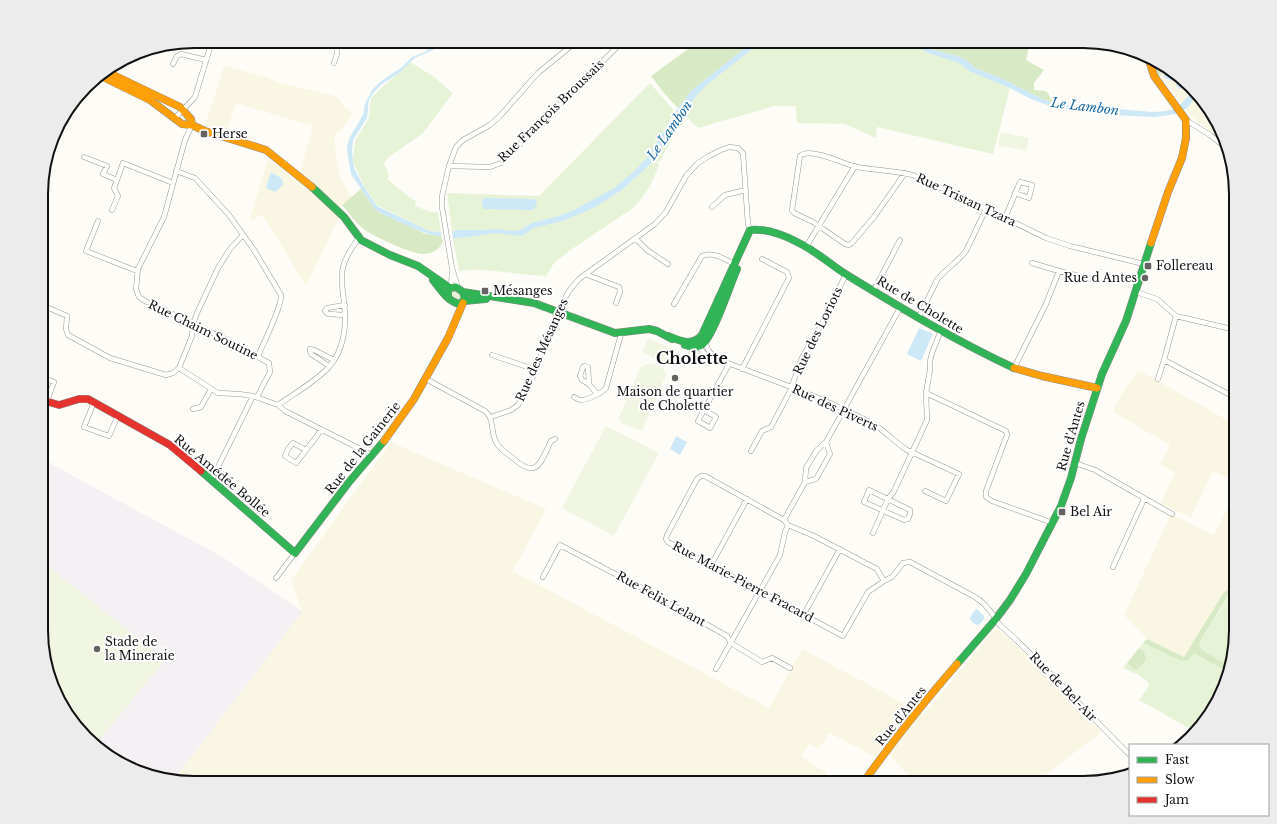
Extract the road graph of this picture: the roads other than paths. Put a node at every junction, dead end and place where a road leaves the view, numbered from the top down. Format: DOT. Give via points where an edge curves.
graph roads {
  1 [pos="210,48"];
  2 [pos="337,48"];
  3 [pos="568,48"];
  4 [pos="616,48"];
  5 [pos="206,60"];
  6 [pos="334,63"];
  7 [pos="173,64"];
  8 [pos="1150,64"];
  9 [pos="109,75"];
  10 [pos="110,75"];
  11 [pos="183,110"];
  12 [pos="1184,117"];
  13 [pos="175,118"];
  14 [pos="192,125"];
  15 [pos="1219,142"];
  16 [pos="84,157"];
  17 [pos="449,166"];
  18 [pos="855,166"];
  19 [pos="176,171"];
  20 [pos="905,173"];
  21 [pos="117,180"];
  22 [pos="173,183"];
  23 [pos="746,190"];
  24 [pos="1015,193"];
  25 [pos="712,207"];
  26 [pos="986,209"];
  27 [pos="112,210"];
  28 [pos="1005,218"];
  29 [pos="98,222"];
  30 [pos="818,226"];
  31 [pos="750,230"];
  32 [pos="243,235"];
  33 [pos="359,238"];
  34 [pos="636,239"];
  35 [pos="745,240"];
  36 [pos="900,240"];
  37 [pos="806,247"];
  38 [pos="762,259"];
  39 [pos="668,264"];
  40 [pos="734,264"];
  41 [pos="1032,264"];
  42 [pos="1144,264"];
  43 [pos="452,268"];
  44 [pos="138,271"];
  45 [pos="1059,271"];
  46 [pos="585,274"];
  47 [pos="846,274"];
  48 [pos="430,275"];
  49 [pos="1095,280"];
  50 [pos="456,289"];
  51 [pos="874,290"];
  52 [pos="1136,292"];
  53 [pos="500,298"];
  54 [pos="450,299"];
  55 [pos="464,302"];
  56 [pos="616,303"];
  57 [pos="674,304"];
  58 [pos="345,305"];
  59 [pos="901,306"];
  60 [pos="48,308"];
  61 [pos="558,311"];
  62 [pos="345,315"];
  63 [pos="1176,316"];
  64 [pos="919,317"];
  65 [pos="454,323"];
  66 [pos="193,324"];
  67 [pos="1229,328"];
  68 [pos="941,330"];
  69 [pos="621,334"];
  70 [pos="701,344"];
  71 [pos="492,355"];
  72 [pos="258,356"];
  73 [pos="334,360"];
  74 [pos="1164,360"];
  75 [pos="723,361"];
  76 [pos="729,364"];
  77 [pos="329,366"];
  78 [pos="179,368"];
  79 [pos="1014,368"];
  80 [pos="742,369"];
  81 [pos="536,370"];
  82 [pos="426,379"];
  83 [pos="1158,379"];
  84 [pos="48,380"];
  85 [pos="589,384"];
  86 [pos="792,388"];
  87 [pos="1097,388"];
  88 [pos="211,389"];
  89 [pos="48,393"];
  90 [pos="926,393"];
  91 [pos="597,394"];
  92 [pos="1229,394"];
  93 [pos="255,396"];
  94 [pos="574,397"];
  95 [pos="48,402"];
  96 [pos="94,402"];
  97 [pos="278,405"];
  98 [pos="193,408"];
  99 [pos="704,410"];
  100 [pos="844,410"];
  101 [pos="118,415"];
  102 [pos="491,417"];
  103 [pos="320,429"];
  104 [pos="555,439"];
  105 [pos="826,442"];
  106 [pos="306,450"];
  107 [pos="751,452"];
  108 [pos="912,452"];
  109 [pos="372,455"];
  110 [pos="1075,463"];
  111 [pos="211,481"];
  112 [pos="805,482"];
  113 [pos="925,491"];
  114 [pos="747,499"];
  115 [pos="888,499"];
  116 [pos="1144,499"];
  117 [pos="882,510"];
  118 [pos="1172,514"];
  119 [pos="784,520"];
  120 [pos="1053,523"];
  121 [pos="788,525"];
  122 [pos="874,533"];
  123 [pos="840,549"];
  124 [pos="295,552"];
  125 [pos="903,563"];
  126 [pos="711,565"];
  127 [pos="1113,567"];
  128 [pos="543,577"];
  129 [pos="276,578"];
  130 [pos="884,582"];
  131 [pos="760,591"];
  132 [pos="804,614"];
  133 [pos="995,620"];
  134 [pos="731,643"];
  135 [pos="716,668"];
  136 [pos="790,668"];
  137 [pos="1129,754"];
  138 [pos="868,776"];
  1 -- 5 [label="street"];
  2 -- 6 [label="street"];
  3 -- 17 [label="street" via="538,73 490,126 456,147"];
  4 -- 17 [label="street, Rue François Broussais" via="501,163 490,167"];
  5 -- 7 [label="street" via="181,54"];
  5 -- 11 [label="street" via="195,97"];
  8 -- 12 [label="street" via="1154,76"];
  9 -- 13 [label="street"];
  10 -- 11 [label="street"];
  11 -- 13 [label="street"];
  11 -- 14 [label="street" via="191,119"];
  12 -- 15 [label="street"];
  12 -- 42 [label="street, Rue d'Antes" via="1186,138 1182,158"];
  13 -- 14 [label="street" via="182,124"];
  14 -- 19 [label="street, Rue Chaim Soutine"];
  14 -- 33 [label="street" via="266,150 327,200 344,217"];
  16 -- 21 [label="street" via="107,166 103,174"];
  17 -- 43 [label="street" via="442,207"];
  18 -- 20 [label="street, Rue Tristan Tzara"];
  18 -- 30 [label="street"];
  18 -- 30 [label="street, Rue Tristan Tzara" via="806,153 800,156 792,210"];
  19 -- 22 [label="street, Rue Chaim Soutine"];
  19 -- 32 [label="street" via="195,178 229,215"];
  20 -- 26 [label="street, Rue Tristan Tzara"];
  20 -- 30 [label="street" via="874,217 849,245"];
  21 -- 22 [label="street" via="123,163"];
  21 -- 27 [label="street" via="114,188 118,196"];
  22 -- 44 [label="street, Rue Chaim Soutine" via="164,217"];
  23 -- 25 [label="street" via="725,195"];
  23 -- 31 [label="street, Rue des Mésanges"];
  23 -- 34 [label="street, Rue des Mésanges" via="741,150 734,147 721,150 693,168 666,212"];
  24 -- 28 [label="street"];
  26 -- 28 [label="street, Rue Tristan Tzara"];
  26 -- 64 [label="street" via="966,251 937,280"];
  28 -- 42 [label="street, Rue Tristan Tzara" via="1046,238 1070,246"];
  29 -- 44 [label="street" via="86,251"];
  30 -- 37 [label="street"];
  31 -- 35 [label="street"];
  31 -- 37 [label="street, Rue de Cholette" via="770,231"];
  32 -- 66 [label="street" via="218,268"];
  32 -- 72 [label="street" via="282,297"];
  33 -- 48 [label="street" via="369,245 418,266"];
  33 -- 58 [label="street" via="342,268"];
  34 -- 39 [label="street"];
  34 -- 46 [label="street, Rue des Mésanges"];
  35 -- 40 [label="street"];
  35 -- 70 [label="street" via="740,260 718,315"];
  36 -- 51 [label="street"];
  37 -- 47 [label="street, Rue de Cholette"];
  38 -- 80 [label="street" via="787,272 789,278"];
  40 -- 57 [label="street" via="712,254 702,256"];
  40 -- 70 [label="street" via="702,335"];
  41 -- 45 [label="street"];
  42 -- 52 [label="street, Rue d'Antes"];
  43 -- 50 [label="street"];
  43 -- 50 [label="street"];
  44 -- 66 [label="street, Rue Chaim Soutine" via="136,289 139,297"];
  45 -- 49 [label="street"];
  45 -- 79 [label="street" via="1046,304"];
  46 -- 56 [label="street" via="619,287"];
  46 -- 61 [label="street, Rue des Mésanges" via="569,291"];
  47 -- 51 [label="street, Rue de Cholette"];
  47 -- 86 [label="street, Rue des Loriots" via="802,358"];
  48 -- 50 [label="street"];
  48 -- 54 [label="street"];
  50 -- 53 [label="street"];
  50 -- 54 [label="street, Rue de la Gainerie" via="448,291"];
  50 -- 55 [label="street" via="465,296"];
  51 -- 59 [label="street, Rue de Cholette"];
  52 -- 63 [label="street" via="1157,299"];
  52 -- 87 [label="street, Rue d'Antes"];
  53 -- 55 [label="street"];
  53 -- 61 [label="street" via="534,303"];
  54 -- 55 [label="street" via="458,304"];
  54 -- 65 [label="street, Rue de la Gainerie"];
  55 -- 65 [label="street, Rue de la Gainerie"];
  58 -- 62 [label="street"];
  58 -- 62 [label="street" via="328,308 325,311 328,314"];
  59 -- 64 [label="street, Rue de Cholette"];
  59 -- 100 [label="street"];
  60 -- 78 [label="street" via="67,316 68,335 101,354 166,375 173,374"];
  61 -- 69 [label="street"];
  61 -- 81 [label="street, Rue des Mésanges"];
  62 -- 73 [label="street" via="343,339"];
  63 -- 67 [label="street"];
  63 -- 74 [label="street"];
  64 -- 68 [label="street, Rue de Cholette"];
  65 -- 82 [label="street, Rue de la Gainerie"];
  66 -- 72 [label="street, Rue Chaim Soutine"];
  66 -- 78 [label="street" via="192,336"];
  68 -- 79 [label="street, Rue de Cholette"];
  68 -- 90 [label="street" via="932,352"];
  69 -- 70 [label="street" via="643,328 686,342"];
  69 -- 91 [label="street" via="606,388"];
  70 -- 75 [label="street, Rue des Piverts"];
  70 -- 75 [label="street, Rue des Piverts" via="703,353 709,358"];
  71 -- 81 [label="street"];
  72 -- 93 [label="street, Rue Chaim Soutine" via="269,363 270,369"];
  73 -- 77 [label="street"];
  73 -- 77 [label="street" via="310,349 311,354"];
  74 -- 83 [label="street"];
  74 -- 92 [label="street"];
  75 -- 76 [label="street, Rue des Piverts"];
  76 -- 80 [label="street, Rue des Piverts"];
  76 -- 99 [label="street"];
  77 -- 97 [label="street" via="317,378"];
  78 -- 88 [label="street"];
  79 -- 87 [label="street, Rue de Cholette"];
  80 -- 86 [label="street, Rue des Piverts"];
  81 -- 102 [label="street, Rue des Mésanges" via="518,405"];
  82 -- 102 [label="street" via="482,408"];
  82 -- 109 [label="street, Rue de la Gainerie" via="388,437"];
  84 -- 89 [label="street" via="54,382"];
  85 -- 91 [label="street"];
  86 -- 100 [label="street, Rue des Piverts"];
  86 -- 107 [label="street, Rue des Loriots" via="771,427 762,431"];
  87 -- 110 [label="street, Rue d'Antes"];
  88 -- 93 [label="street" via="222,394"];
  88 -- 98 [label="street" via="201,407"];
  90 -- 108 [label="street" via="927,420"];
  90 -- 120 [label="street" via="1006,431 1007,435 986,497"];
  91 -- 94 [label="street" via="580,400"];
  93 -- 97 [label="street"];
  93 -- 111 [label="street, Rue Chaim Soutine"];
  95 -- 96 [label="street, Rue Amédée Bollée" via="59,406 83,398"];
  96 -- 101 [label="street, Rue Amédée Bollée"];
  96 -- 101 [label="street" via="84,427 109,436"];
  97 -- 103 [label="street"];
  100 -- 105 [label="street"];
  100 -- 108 [label="street, Rue des Piverts" via="878,427 900,446"];
  101 -- 111 [label="street, Rue Amédée Bollée" via="170,445"];
  102 -- 104 [label="street" via="496,443 525,467 539,465 551,441"];
  103 -- 106 [label="street"];
  103 -- 109 [label="street"];
  105 -- 112 [label="street" via="817,450 806,468"];
  105 -- 112 [label="street" via="830,454 816,479"];
  106 -- 106 [label="street" via="296,464 285,456 293,443"];
  108 -- 113 [label="street, Rue des Piverts" via="959,474 946,501"];
  108 -- 115 [label="street"];
  109 -- 124 [label="street, Rue de la Gainerie"];
  110 -- 116 [label="street" via="1095,470"];
  110 -- 120 [label="street, Rue d'Antes"];
  111 -- 124 [label="street, Rue Amédée Bollée"];
  112 -- 119 [label="street"];
  114 -- 119 [label="street, Rue Marie-Pierre Fracard"];
  114 -- 126 [label="street"];
  114 -- 126 [label="street, Rue Marie-Pierre Fracard" via="705,476 697,479 693,486 666,539"];
  115 -- 117 [label="street"];
  115 -- 117 [label="street" via="869,490 864,502"];
  115 -- 117 [label="street" via="910,510 908,519 904,520"];
  116 -- 118 [label="street"];
  116 -- 127 [label="street"];
  117 -- 122 [label="street"];
  119 -- 121 [label="street, Rue Marie-Pierre Fracard"];
  120 -- 133 [label="street, Rue d'Antes" via="1026,574"];
  121 -- 123 [label="street, Rue Marie-Pierre Fracard"];
  121 -- 131 [label="street" via="780,554"];
  123 -- 130 [label="street, Rue Marie-Pierre Fracard" via="877,569"];
  123 -- 132 [label="street"];
  124 -- 129 [label="street, Rue de la Gainerie"];
  125 -- 130 [label="street, Rue Marie-Pierre Fracard" via="892,577"];
  125 -- 133 [label="street, Rue de Bel-Air" via="910,562 975,597"];
  126 -- 131 [label="street, Rue Marie-Pierre Fracard"];
  128 -- 134 [label="street, Rue Felix Lelant" via="560,545 728,636"];
  130 -- 132 [label="street, Rue Marie-Pierre Fracard" via="868,592 843,636"];
  131 -- 132 [label="street, Rue Marie-Pierre Fracard"];
  131 -- 134 [label="street"];
  133 -- 137 [label="street, Rue de Bel-Air" via="1038,660"];
  133 -- 138 [label="street, Rue d'Antes"];
  134 -- 135 [label="street"];
  134 -- 136 [label="street, Rue Felix Lelant" via="762,662 772,658"];
}
